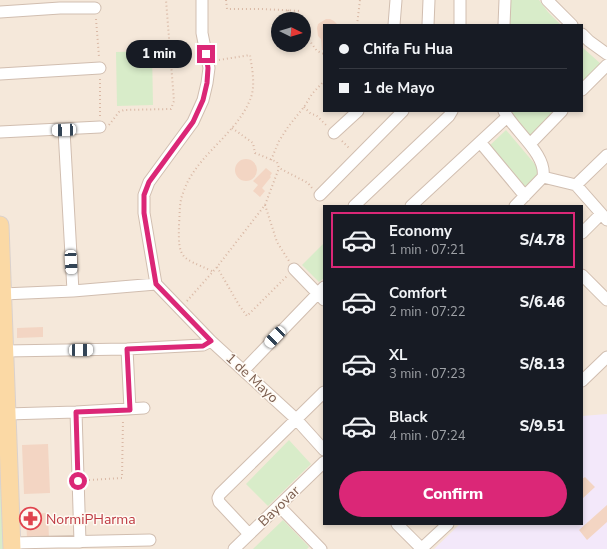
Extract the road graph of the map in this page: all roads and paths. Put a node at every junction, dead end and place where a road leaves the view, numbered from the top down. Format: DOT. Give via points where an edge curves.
graph roads {
  1 [pos="166,0"];
  2 [pos="202,0"];
  3 [pos="226,0"];
  4 [pos="360,0"];
  5 [pos="396,0"];
  6 [pos="429,0"];
  7 [pos="460,0"];
  8 [pos="505,0"];
  9 [pos="547,0"];
  10 [pos="59,4"];
  11 [pos="95,8"];
  12 [pos="288,10"];
  13 [pos="301,11"];
  14 [pos="0,12"];
  15 [pos="357,24"];
  16 [pos="394,24"];
  17 [pos="428,24"];
  18 [pos="460,24"];
  19 [pos="504,24"];
  20 [pos="571,24"];
  21 [pos="583,35"];
  22 [pos="311,43"];
  23 [pos="323,54"];
  24 [pos="607,54"];
  25 [pos="207,62"];
  26 [pos="607,65"];
  27 [pos="100,68"];
  28 [pos="0,74"];
  29 [pos="323,82"];
  30 [pos="583,89"];
  31 [pos="357,112"];
  32 [pos="402,112"];
  33 [pos="451,112"];
  34 [pos="561,112"];
  35 [pos="506,114"];
  36 [pos="100,127"];
  37 [pos="232,128"];
  38 [pos="64,130"];
  39 [pos="0,132"];
  40 [pos="334,133"];
  41 [pos="480,142"];
  42 [pos="530,144"];
  43 [pos="607,155"];
  44 [pos="271,160"];
  45 [pos="279,168"];
  46 [pos="543,178"];
  47 [pos="576,185"];
  48 [pos="320,194"];
  49 [pos="525,196"];
  50 [pos="265,205"];
  51 [pos="355,205"];
  52 [pos="412,205"];
  53 [pos="516,205"];
  54 [pos="604,217"];
  55 [pos="0,225"];
  56 [pos="583,232"];
  57 [pos="217,267"];
  58 [pos="294,269"];
  59 [pos="212,271"];
  60 [pos="583,276"];
  61 [pos="156,284"];
  62 [pos="73,291"];
  63 [pos="322,293"];
  64 [pos="3,294"];
  65 [pos="607,300"];
  66 [pos="180,310"];
  67 [pos="211,341"];
  68 [pos="127,349"];
  69 [pos="5,351"];
  70 [pos="607,357"];
  71 [pos="244,370"];
  72 [pos="583,380"];
  73 [pos="323,393"];
  74 [pos="144,408"];
  75 [pos="127,410"];
  76 [pos="76,412"];
  77 [pos="7,414"];
  78 [pos="296,419"];
  79 [pos="323,449"];
  80 [pos="323,463"];
  81 [pos="78,481"];
  82 [pos="279,506"];
  83 [pos="398,525"];
  84 [pos="447,525"];
  85 [pos="249,534"];
  86 [pos="150,540"];
  87 [pos="80,542"];
  88 [pos="12,546"];
  89 [pos="317,548"];
  90 [pos="234,549"];
  91 [pos="422,549"];
  1 -- 36 [label="path" via="174,101 171,109 124,110 119,112 111,124"];
  2 -- 25 [label="street" via="202,33"];
  3 -- 12 [label="path" via="227,9"];
  4 -- 15 [label="path"];
  5 -- 16 [label="street"];
  6 -- 17 [label="street"];
  7 -- 18 [label="street"];
  8 -- 19 [label="street"];
  9 -- 20 [label="street"];
  10 -- 11 [label="street"];
  10 -- 14 [label="street"];
  12 -- 13 [label="path"];
  21 -- 24 [label="street"];
  22 -- 23 [label="path" via="317,51"];
  25 -- 37 [label="path" via="250,55 253,79 250,100"];
  25 -- 61 [label="street" via="208,75 204,94 193,122 149,182 144,195 144,213"];
  26 -- 30 [label="street"];
  27 -- 28 [label="street"];
  29 -- 44 [label="path" via="288,127"];
  31 -- 40 [label="street"];
  32 -- 48 [label="street"];
  33 -- 51 [label="street"];
  34 -- 42 [label="street"];
  35 -- 41 [label="street"];
  35 -- 42 [label="street"];
  36 -- 38 [label="street"];
  37 -- 44 [label="path" via="253,143 255,153"];
  37 -- 59 [label="path" via="192,174 180,202 179,233 182,256"];
  38 -- 39 [label="street"];
  38 -- 62 [label="street"];
  41 -- 49 [label="street"];
  41 -- 52 [label="street"];
  42 -- 46 [label="street" via="542,163"];
  43 -- 47 [label="street"];
  44 -- 45 [label="path" via="277,162"];
  45 -- 48 [label="path" via="308,183"];
  45 -- 50 [label="path"];
  46 -- 47 [label="street"];
  46 -- 49 [label="street"];
  47 -- 54 [label="street"];
  49 -- 53 [label="street"];
  50 -- 57 [label="path"];
  50 -- 58 [label="path" via="277,242"];
  54 -- 56 [label="street"];
  55 -- 64 [label="main road"];
  57 -- 58 [label="path" via="247,316"];
  57 -- 59 [label="path"];
  58 -- 63 [label="street"];
  59 -- 66 [label="path"];
  60 -- 65 [label="street"];
  61 -- 62 [label="street"];
  61 -- 66 [label="street, 1 de Mayo"];
  62 -- 64 [label="street"];
  63 -- 71 [label="street"];
  64 -- 69 [label="main road"];
  66 -- 67 [label="street, 1 de Mayo"];
  67 -- 68 [label="street" via="203,346"];
  67 -- 71 [label="street, 1 de Mayo"];
  68 -- 69 [label="street"];
  68 -- 75 [label="street"];
  69 -- 77 [label="main road"];
  70 -- 72 [label="street"];
  71 -- 78 [label="street, 1 de Mayo"];
  73 -- 78 [label="street"];
  74 -- 75 [label="street"];
  75 -- 76 [label="street"];
  75 -- 81 [label="path" via="122,478"];
  76 -- 77 [label="street"];
  76 -- 81 [label="street"];
  77 -- 88 [label="main road"];
  78 -- 79 [label="street, 1 de Mayo"];
  78 -- 85 [label="street" via="218,498"];
  80 -- 82 [label="street, Bayovar"];
  81 -- 87 [label="street"];
  82 -- 85 [label="street, Bayovar"];
  82 -- 89 [label="street"];
  83 -- 91 [label="street"];
  84 -- 91 [label="street"];
  85 -- 90 [label="street, Bayovar"];
  86 -- 87 [label="street"];
  87 -- 88 [label="street"];
}
